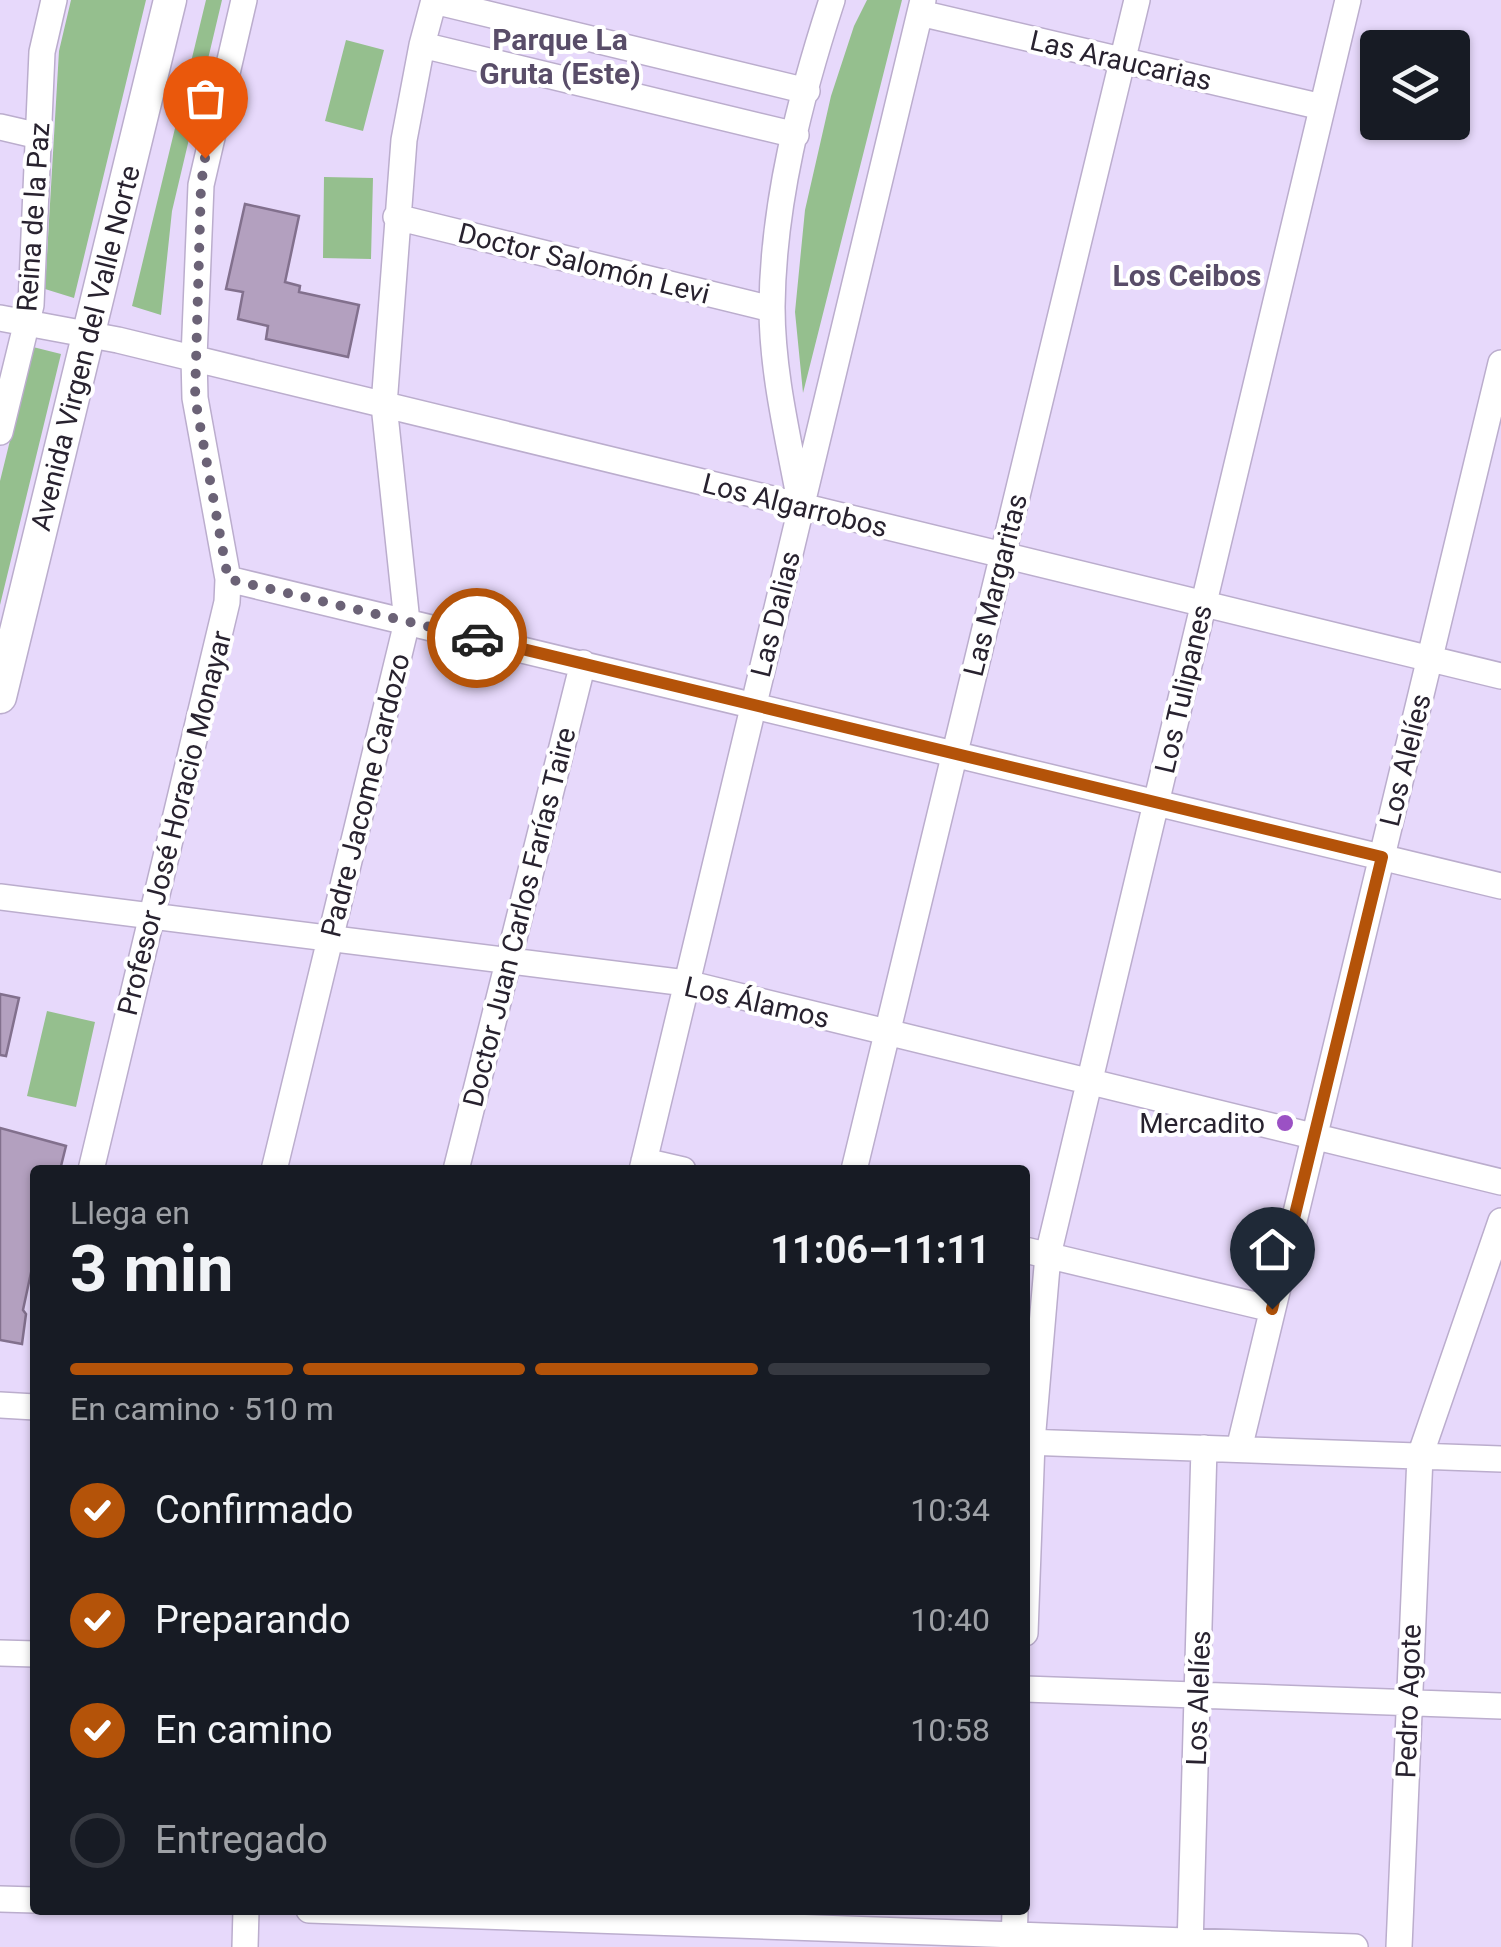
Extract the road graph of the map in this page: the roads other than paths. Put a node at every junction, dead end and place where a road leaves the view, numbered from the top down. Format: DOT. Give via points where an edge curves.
graph roads {
  1 [pos="54,0"];
  2 [pos="170,0"];
  3 [pos="244,0"];
  4 [pos="832,0"];
  5 [pos="1136,0"];
  6 [pos="1348,0"];
  7 [pos="434,1"];
  8 [pos="922,6"];
  9 [pos="422,44"];
  10 [pos="1122,60"];
  11 [pos="807,91"];
  12 [pos="1322,108"];
  13 [pos="0,127"];
  14 [pos="40,136"];
  15 [pos="796,136"];
  16 [pos="396,217"];
  17 [pos="772,309"];
  18 [pos="0,318"];
  19 [pos="27,325"];
  20 [pos="89,334"];
  21 [pos="194,358"];
  22 [pos="1501,363"];
  23 [pos="384,405"];
  24 [pos="0,432"];
  25 [pos="801,506"];
  26 [pos="1002,555"];
  27 [pos="228,579"];
  28 [pos="1203,604"];
  29 [pos="407,622"];
  30 [pos="1429,659"];
  31 [pos="583,663"];
  32 [pos="1501,676"];
  33 [pos="0,697"];
  34 [pos="754,704"];
  35 [pos="955,753"];
  36 [pos="1156,802"];
  37 [pos="1382,857"];
  38 [pos="1501,886"];
  39 [pos="0,897"];
  40 [pos="152,916"];
  41 [pos="330,938"];
  42 [pos="508,961"];
  43 [pos="686,984"];
  44 [pos="887,1032"];
  45 [pos="1089,1082"];
  46 [pos="1314,1136"];
  47 [pos="92,1165"];
  48 [pos="275,1165"];
  49 [pos="457,1165"];
  50 [pos="643,1165"];
  51 [pos="855,1165"];
  52 [pos="1501,1182"];
  53 [pos="1501,1221"];
  54 [pos="1036,1252"];
  55 [pos="1272,1309"];
  56 [pos="0,1405"];
  57 [pos="30,1406"];
  58 [pos="1030,1415"];
  59 [pos="1030,1442"];
  60 [pos="1204,1448"];
  61 [pos="1239,1449"];
  62 [pos="1420,1456"];
  63 [pos="1501,1459"];
  64 [pos="0,1653"];
  65 [pos="30,1654"];
  66 [pos="1030,1689"];
  67 [pos="1199,1695"];
  68 [pos="1408,1702"];
  69 [pos="1501,1706"];
  70 [pos="0,1899"];
  71 [pos="30,1900"];
  72 [pos="246,1915"];
  73 [pos="410,1915"];
  74 [pos="631,1926"];
  75 [pos="1014,1931"];
  76 [pos="1190,1944"];
  77 [pos="245,1947"];
  78 [pos="1355,1947"];
  79 [pos="1399,1947"];
  1 -- 14 [label="street, Reina de la Paz" via="42,52"];
  2 -- 20 [label="main road, Avenida Virgen del Valle Norte"];
  3 -- 21 [label="street, Profesor José Horacio Monayar" via="201,185"];
  4 -- 11 [label="street"];
  5 -- 10 [label="street, Las Margaritas"];
  6 -- 12 [label="street, Los Tulipanes"];
  7 -- 9 [label="street, Padre Jacome Cardozo"];
  7 -- 11 [label="street"];
  8 -- 10 [label="street, Las Araucarias"];
  8 -- 25 [label="street, Las Dalias"];
  9 -- 15 [label="street"];
  9 -- 16 [label="street, Padre Jacome Cardozo"];
  10 -- 12 [label="street, Las Araucarias"];
  10 -- 26 [label="street, Las Margaritas"];
  11 -- 15 [label="street"];
  12 -- 28 [label="street, Los Tulipanes"];
  13 -- 14 [label="street"];
  14 -- 19 [label="street, Reina de la Paz"];
  15 -- 17 [label="street" via="781,196"];
  16 -- 17 [label="street, Doctor Salomón Levi"];
  16 -- 23 [label="street, Padre Jacome Cardozo"];
  17 -- 25 [label="street" via="779,394"];
  18 -- 19 [label="street, Los Algarrobos"];
  19 -- 20 [label="street, Los Algarrobos"];
  19 -- 24 [label="street, Reina de la Paz"];
  20 -- 21 [label="street, Los Algarrobos"];
  20 -- 33 [label="main road, Avenida Virgen del Valle Norte"];
  21 -- 23 [label="street, Los Algarrobos"];
  21 -- 27 [label="street, Profesor José Horacio Monayar" via="195,398"];
  22 -- 30 [label="street, Los Alelíes"];
  23 -- 25 [label="street, Los Algarrobos"];
  23 -- 29 [label="street, Padre Jacome Cardozo"];
  25 -- 26 [label="street, Los Algarrobos"];
  25 -- 34 [label="street, Las Dalias"];
  26 -- 28 [label="street, Los Algarrobos"];
  26 -- 35 [label="street, Las Margaritas"];
  27 -- 29 [label="street"];
  27 -- 40 [label="street, Profesor José Horacio Monayar"];
  28 -- 30 [label="street, Los Algarrobos"];
  28 -- 36 [label="street, Los Tulipanes"];
  29 -- 31 [label="street"];
  29 -- 41 [label="street, Padre Jacome Cardozo"];
  30 -- 32 [label="street, Los Algarrobos"];
  30 -- 37 [label="street, Los Alelíes"];
  31 -- 34 [label="street"];
  31 -- 42 [label="street, Doctor Juan Carlos Farías Taire"];
  34 -- 35 [label="street"];
  34 -- 43 [label="street, Las Dalias"];
  35 -- 36 [label="street"];
  35 -- 44 [label="street, Las Margaritas"];
  36 -- 37 [label="street"];
  36 -- 45 [label="street, Los Tulipanes"];
  37 -- 38 [label="street"];
  37 -- 46 [label="street, Los Alelíes"];
  39 -- 40 [label="street, Los Álamos"];
  40 -- 41 [label="street, Los Álamos"];
  40 -- 47 [label="street, Profesor José Horacio Monayar"];
  41 -- 42 [label="street, Los Álamos"];
  41 -- 48 [label="street, Padre Jacome Cardozo"];
  42 -- 43 [label="street, Los Álamos"];
  42 -- 49 [label="street, Doctor Juan Carlos Farías Taire"];
  43 -- 44 [label="street, Los Álamos"];
  43 -- 50 [label="street, Las Dalias"];
  44 -- 45 [label="street, Los Álamos"];
  44 -- 51 [label="street, Las Margaritas"];
  45 -- 46 [label="street, Los Álamos"];
  45 -- 54 [label="street, Los Tulipanes"];
  46 -- 52 [label="street, Los Álamos"];
  46 -- 55 [label="street, Los Alelíes"];
  53 -- 62 [label="street, Pedro Agote"];
  54 -- 55 [label="street"];
  54 -- 58 [label="street, Los Tulipanes"];
  55 -- 61 [label="street, Los Alelíes"];
  56 -- 57 [label="street"];
  59 -- 60 [label="street"];
  60 -- 61 [label="street"];
  60 -- 67 [label="street, Los Alelíes"];
  61 -- 62 [label="street"];
  62 -- 63 [label="street"];
  62 -- 68 [label="street, Pedro Agote"];
  64 -- 65 [label="street"];
  66 -- 67 [label="street"];
  67 -- 68 [label="street"];
  67 -- 76 [label="street, Los Alelíes"];
  68 -- 69 [label="street"];
  68 -- 79 [label="street, Pedro Agote"];
  70 -- 71 [label="street"];
  72 -- 77 [label="street"];
  73 -- 74 [label="street"];
  74 -- 75 [label="street"];
  75 -- 76 [label="street"];
  76 -- 78 [label="street"];
}
